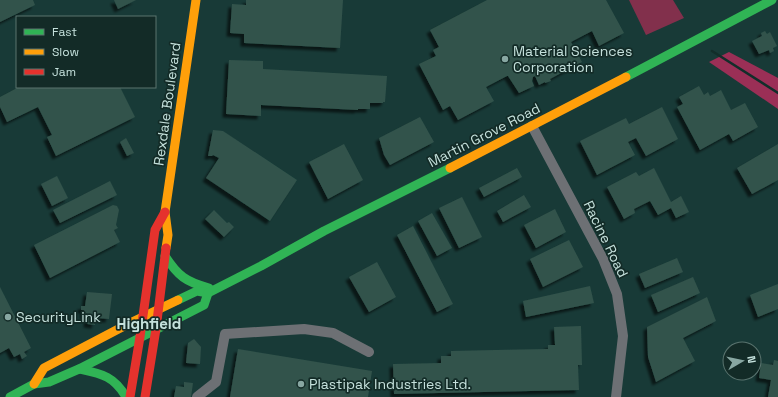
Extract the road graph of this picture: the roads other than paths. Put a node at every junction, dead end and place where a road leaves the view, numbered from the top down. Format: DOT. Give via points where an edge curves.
graph roads {
  1 [pos="196,0"];
  2 [pos="772,0"];
  3 [pos="532,126"];
  4 [pos="165,212"];
  5 [pos="165,256"];
  6 [pos="212,291"];
  7 [pos="159,309"];
  8 [pos="142,318"];
  9 [pos="156,329"];
  10 [pos="140,338"];
  11 [pos="369,352"];
  12 [pos="79,369"];
  13 [pos="34,384"];
  14 [pos="10,397"];
  15 [pos="126,397"];
  16 [pos="130,397"];
  17 [pos="145,397"];
  18 [pos="197,397"];
  19 [pos="616,397"];
  1 -- 4 [label="main road, Rexdale Boulevard"];
  2 -- 3 [label="main road, Martin Grove Road"];
  3 -- 6 [label="main road, Martin Grove Road"];
  3 -- 19 [label="street, Racine Road" via="603,259 617,294 623,336"];
  4 -- 5 [label="main road, Rexdale Boulevard" via="168,235"];
  4 -- 8 [label="main road, Rexdale Boulevard" via="155,230"];
  5 -- 6 [label="main road" via="182,279"];
  5 -- 7 [label="main road, Rexdale Boulevard"];
  6 -- 7 [label="main road, Martin Grove Road" via="197,292"];
  6 -- 9 [label="main road, Martin Grove Road" via="204,305"];
  7 -- 8 [label="main road, Martin Grove Road"];
  7 -- 9 [label="main road, Rexdale Boulevard"];
  8 -- 10 [label="main road, Rexdale Boulevard"];
  8 -- 13 [label="main road, Martin Grove Road" via="44,368"];
  9 -- 10 [label="main road, Martin Grove Road"];
  9 -- 17 [label="main road, Rexdale Boulevard"];
  10 -- 12 [label="main road, Martin Grove Road"];
  10 -- 16 [label="main road, Rexdale Boulevard"];
  11 -- 18 [label="street" via="333,333 304,329 225,334 216,382"];
  12 -- 13 [label="main road, Martin Grove Road" via="49,382"];
  12 -- 15 [label="main road" via="113,378"];
  13 -- 14 [label="main road, Martin Grove Road"];
}
